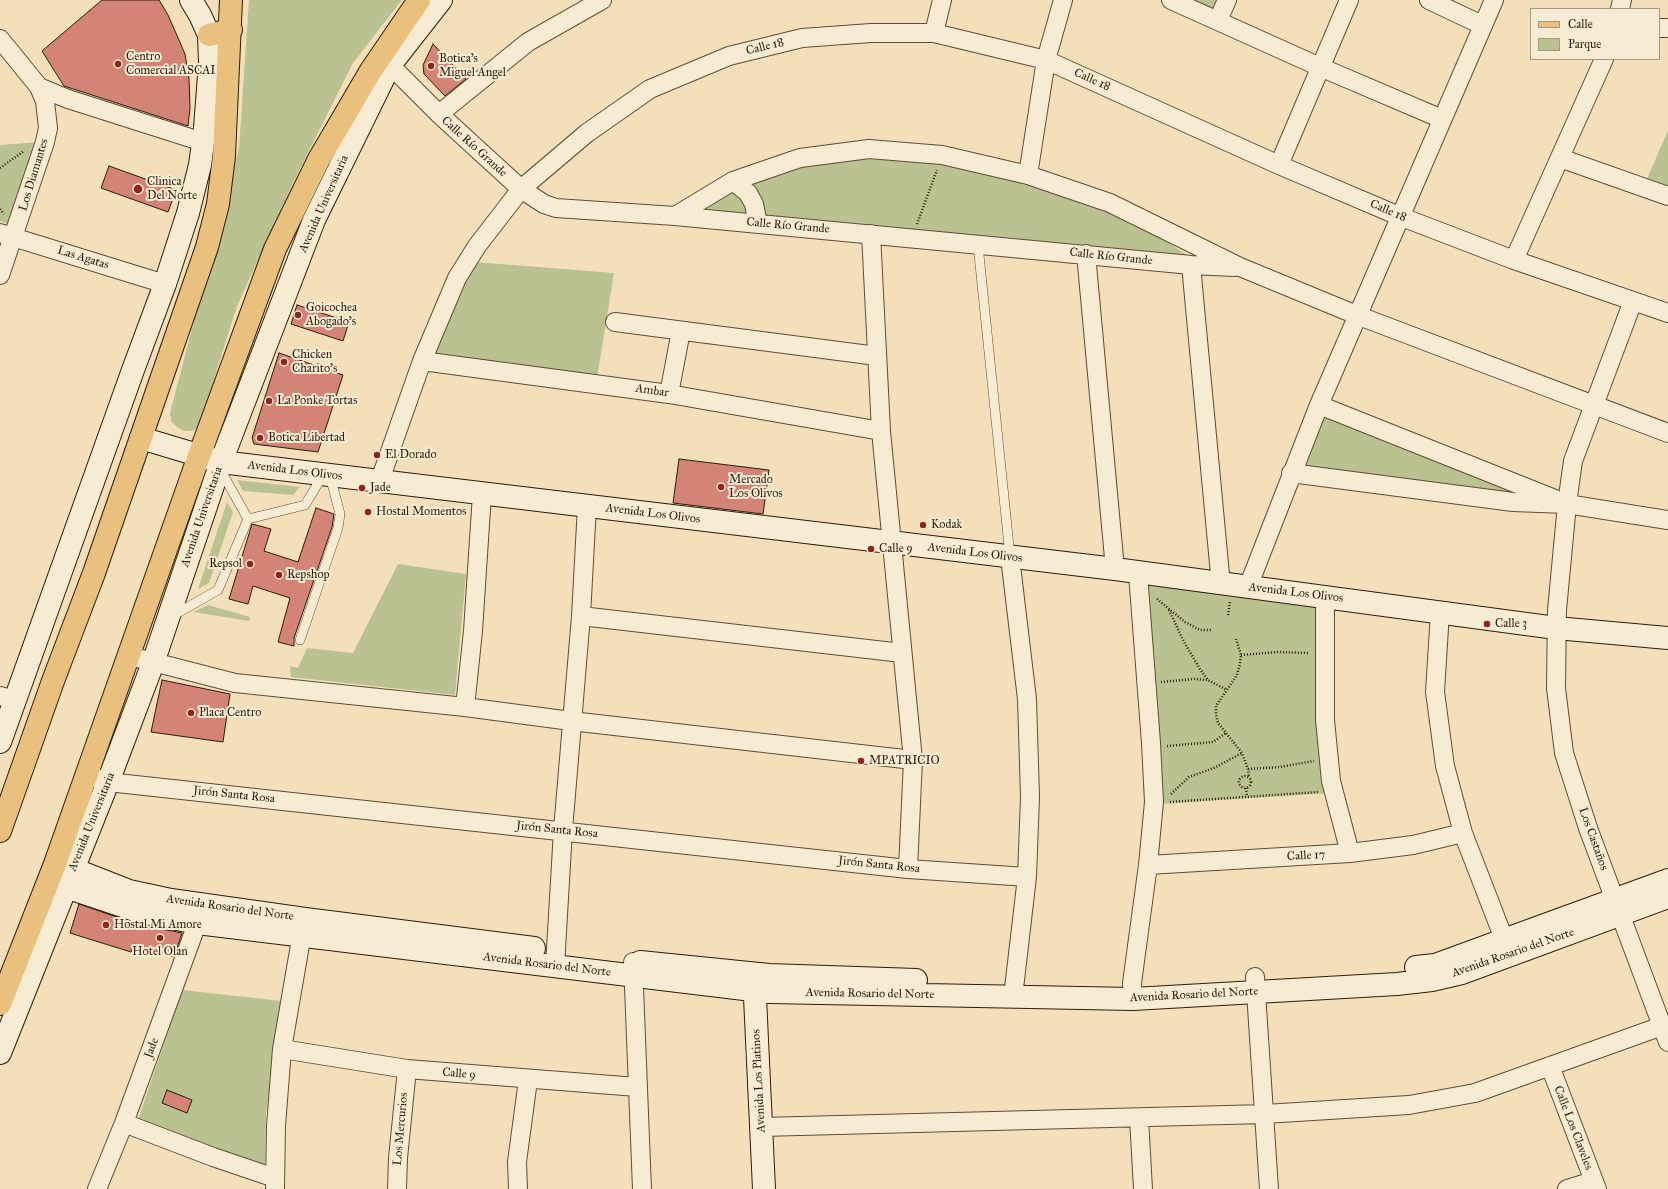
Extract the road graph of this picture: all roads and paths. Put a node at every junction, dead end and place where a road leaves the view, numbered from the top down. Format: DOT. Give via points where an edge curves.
graph roads {
  1 [pos="191,0"];
  2 [pos="419,0"];
  3 [pos="440,0"];
  4 [pos="602,0"];
  5 [pos="942,0"];
  6 [pos="1063,0"];
  7 [pos="1171,0"];
  8 [pos="1227,0"];
  9 [pos="1349,0"];
  10 [pos="1429,0"];
  11 [pos="1494,0"];
  12 [pos="226,3"];
  13 [pos="1218,20"];
  14 [pos="1482,25"];
  15 [pos="231,30"];
  16 [pos="934,33"];
  17 [pos="209,35"];
  18 [pos="0,39"];
  19 [pos="1046,60"];
  20 [pos="1604,60"];
  21 [pos="390,65"];
  22 [pos="1320,67"];
  23 [pos="39,87"];
  24 [pos="439,114"];
  25 [pos="1442,119"];
  26 [pos="203,142"];
  27 [pos="29,148"];
  28 [pos="942,155"];
  29 [pos="1560,158"];
  30 [pos="1279,165"];
  31 [pos="0,168"];
  32 [pos="1028,175"];
  33 [pos="733,181"];
  34 [pos="521,189"];
  35 [pos="1668,196"];
  36 [pos="676,216"];
  37 [pos="1399,216"];
  38 [pos="758,224"];
  39 [pos="871,234"];
  40 [pos="7,235"];
  41 [pos="912,238"];
  42 [pos="978,245"];
  43 [pos="1086,254"];
  44 [pos="1514,260"];
  45 [pos="1191,265"];
  46 [pos="1240,267"];
  47 [pos="0,275"];
  48 [pos="165,284"];
  49 [pos="1633,301"];
  50 [pos="1668,313"];
  51 [pos="1359,316"];
  52 [pos="615,322"];
  53 [pos="681,331"];
  54 [pos="877,356"];
  55 [pos="422,361"];
  56 [pos="669,394"];
  57 [pos="1320,405"];
  58 [pos="1594,406"];
  59 [pos="881,431"];
  60 [pos="1668,433"];
  61 [pos="141,438"];
  62 [pos="199,456"];
  63 [pos="220,465"];
  64 [pos="1291,473"];
  65 [pos="326,475"];
  66 [pos="380,480"];
  67 [pos="482,494"];
  68 [pos="1567,504"];
  69 [pos="587,506"];
  70 [pos="1667,517"];
  71 [pos="248,519"];
  72 [pos="893,543"];
  73 [pos="1010,557"];
  74 [pos="1115,569"];
  75 [pos="1138,574"];
  76 [pos="1248,587"];
  77 [pos="1225,592"];
  78 [pos="1154,596"];
  79 [pos="1325,597"];
  80 [pos="1169,610"];
  81 [pos="1440,612"];
  82 [pos="1228,615"];
  83 [pos="581,616"];
  84 [pos="168,619"];
  85 [pos="1556,628"];
  86 [pos="1212,630"];
  87 [pos="1668,638"];
  88 [pos="1236,639"];
  89 [pos="300,640"];
  90 [pos="902,653"];
  91 [pos="1314,654"];
  92 [pos="1241,655"];
  93 [pos="130,656"];
  94 [pos="153,663"];
  95 [pos="1208,680"];
  96 [pos="1160,683"];
  97 [pos="1227,690"];
  98 [pos="7,698"];
  99 [pos="465,707"];
  100 [pos="571,721"];
  101 [pos="1226,733"];
  102 [pos="0,742"];
  103 [pos="1165,746"];
  104 [pos="1242,753"];
  105 [pos="913,760"];
  106 [pos="1318,760"];
  107 [pos="1248,769"];
  108 [pos="87,774"];
  109 [pos="1248,777"];
  110 [pos="108,782"];
  111 [pos="1246,788"];
  112 [pos="1326,791"];
  113 [pos="1247,797"];
  114 [pos="563,830"];
  115 [pos="0,831"];
  116 [pos="1462,833"];
  117 [pos="1350,853"];
  118 [pos="1148,865"];
  119 [pos="908,868"];
  120 [pos="1027,877"];
  121 [pos="69,878"];
  122 [pos="1668,880"];
  123 [pos="1668,897"];
  124 [pos="1619,907"];
  125 [pos="200,914"];
  126 [pos="303,927"];
  127 [pos="1507,947"];
  128 [pos="556,959"];
  129 [pos="633,968"];
  130 [pos="762,983"];
  131 [pos="1256,985"];
  132 [pos="1014,990"];
  133 [pos="1132,991"];
  134 [pos="0,1004"];
  135 [pos="1665,1034"];
  136 [pos="282,1049"];
  137 [pos="0,1053"];
  138 [pos="1550,1066"];
  139 [pos="407,1069"];
  140 [pos="528,1080"];
  141 [pos="637,1087"];
  142 [pos="1265,1114"];
  143 [pos="1139,1118"];
  144 [pos="124,1123"];
  145 [pos="768,1127"];
  146 [pos="275,1184"];
  147 [pos="1595,1185"];
  148 [pos="97,1189"];
  149 [pos="397,1189"];
  150 [pos="518,1189"];
  151 [pos="642,1189"];
  152 [pos="764,1189"];
  153 [pos="777,1189"];
  154 [pos="1143,1189"];
  155 [pos="1269,1189"];
  156 [pos="1567,1189"];
  1 -- 17 [label="street"];
  2 -- 62 [label="main road, Avenida Universitaria" via="370,72 319,159 293,210 275,249"];
  3 -- 21 [label="street, Avenida Universitaria"];
  4 -- 24 [label="street" via="528,42"];
  5 -- 16 [label="street"];
  6 -- 19 [label="street"];
  7 -- 13 [label="street"];
  8 -- 13 [label="street"];
  9 -- 22 [label="street"];
  10 -- 14 [label="street"];
  11 -- 14 [label="street"];
  12 -- 15 [label="main road"];
  13 -- 22 [label="street"];
  14 -- 25 [label="street"];
  15 -- 17 [label="main road"];
  15 -- 61 [label="main road" via="224,156 218,204 207,247"];
  16 -- 19 [label="street, Calle 18"];
  16 -- 34 [label="street, Calle 18" via="871,33 802,38 729,56 650,89 586,133"];
  17 -- 26 [label="street" via="209,92"];
  18 -- 23 [label="street, Los Diamantes"];
  19 -- 30 [label="street, Calle 18"];
  19 -- 32 [label="street"];
  20 -- 29 [label="street"];
  21 -- 24 [label="street, Calle Río Grande"];
  21 -- 63 [label="street, Avenida Universitaria" via="314,220"];
  22 -- 25 [label="street"];
  22 -- 30 [label="street"];
  23 -- 26 [label="street" via="68,99"];
  23 -- 40 [label="street, Los Diamantes" via="45,101 48,128 45,142"];
  24 -- 34 [label="street, Calle Río Grande"];
  25 -- 37 [label="street"];
  26 -- 48 [label="street" via="188,213"];
  27 -- 31 [label="path"];
  28 -- 32 [label="street"];
  28 -- 33 [label="street" via="869,149 800,158"];
  28 -- 41 [label="path"];
  29 -- 35 [label="street"];
  29 -- 44 [label="street"];
  30 -- 37 [label="street, Calle 18"];
  32 -- 46 [label="street" via="1110,203"];
  33 -- 36 [label="street"];
  33 -- 38 [label="street" via="748,193 754,204"];
  34 -- 36 [label="street, Calle Río Grande" via="544,204 556,208"];
  34 -- 55 [label="street" via="477,246 458,278"];
  36 -- 38 [label="street, Calle Río Grande"];
  37 -- 44 [label="street, Calle 18"];
  37 -- 51 [label="street"];
  38 -- 39 [label="street, Calle Río Grande"];
  39 -- 41 [label="street, Calle Río Grande"];
  39 -- 54 [label="street"];
  40 -- 47 [label="street, Los Diamantes"];
  40 -- 48 [label="street, Las Agatas"];
  41 -- 42 [label="street, Calle Río Grande"];
  42 -- 43 [label="street, Calle Río Grande"];
  42 -- 73 [label="lane"];
  43 -- 45 [label="street, Calle Río Grande"];
  43 -- 74 [label="street"];
  44 -- 49 [label="street, Calle 18"];
  45 -- 46 [label="street, Calle Río Grande"];
  45 -- 77 [label="street"];
  46 -- 51 [label="street"];
  48 -- 98 [label="street"];
  49 -- 50 [label="street, Calle 18"];
  49 -- 58 [label="street, Los Castaños"];
  51 -- 57 [label="street"];
  51 -- 58 [label="street"];
  52 -- 53 [label="street"];
  53 -- 54 [label="street"];
  53 -- 56 [label="street"];
  54 -- 59 [label="street"];
  55 -- 56 [label="street, Ambar"];
  55 -- 66 [label="street"];
  56 -- 59 [label="street, Ambar"];
  57 -- 64 [label="street"];
  57 -- 68 [label="street"];
  58 -- 60 [label="street"];
  58 -- 68 [label="street, Los Castaños" via="1573,461"];
  59 -- 72 [label="street"];
  61 -- 62 [label="street, Avenida Los Olivos"];
  61 -- 115 [label="main road"];
  62 -- 63 [label="street, Avenida Los Olivos"];
  62 -- 93 [label="main road, Avenida Universitaria"];
  63 -- 65 [label="street, Avenida Los Olivos"];
  63 -- 71 [label="lane"];
  63 -- 84 [label="street, Avenida Universitaria"];
  64 -- 68 [label="street" via="1513,502"];
  64 -- 76 [label="street"];
  65 -- 66 [label="street, Avenida Los Olivos"];
  65 -- 71 [label="lane" via="305,505"];
  65 -- 89 [label="lane" via="340,514 338,528"];
  66 -- 67 [label="street, Avenida Los Olivos"];
  67 -- 69 [label="street, Avenida Los Olivos"];
  67 -- 99 [label="street"];
  68 -- 70 [label="street"];
  68 -- 85 [label="street, Los Castaños"];
  69 -- 72 [label="street, Avenida Los Olivos"];
  69 -- 83 [label="street"];
  71 -- 84 [label="lane" via="218,590"];
  72 -- 73 [label="street, Avenida Los Olivos"];
  72 -- 90 [label="street"];
  73 -- 74 [label="street, Avenida Los Olivos"];
  73 -- 120 [label="street" via="1027,699 1030,797"];
  74 -- 75 [label="street, Avenida Los Olivos"];
  75 -- 77 [label="street, Avenida Los Olivos"];
  75 -- 118 [label="street" via="1154,802"];
  76 -- 77 [label="street, Avenida Los Olivos"];
  76 -- 79 [label="street, Avenida Los Olivos"];
  77 -- 82 [label="path"];
  78 -- 80 [label="path"];
  79 -- 81 [label="street, Avenida Los Olivos"];
  79 -- 117 [label="street" via="1325,720 1332,782"];
  80 -- 86 [label="path" via="1200,630"];
  80 -- 95 [label="path" via="1184,642"];
  81 -- 85 [label="street, Avenida Los Olivos"];
  81 -- 116 [label="street" via="1435,692 1445,766"];
  83 -- 90 [label="street"];
  83 -- 100 [label="street"];
  84 -- 94 [label="street, Avenida Universitaria"];
  85 -- 87 [label="street, Avenida Los Olivos"];
  85 -- 124 [label="street, Los Castaños" via="1556,688 1564,754 1588,828"];
  88 -- 92 [label="path"];
  90 -- 105 [label="street"];
  91 -- 92 [label="path" via="1278,652"];
  92 -- 97 [label="path" via="1238,675"];
  93 -- 94 [label="street"];
  93 -- 108 [label="main road, Avenida Universitaria"];
  94 -- 99 [label="street" via="235,683"];
  94 -- 110 [label="street, Avenida Universitaria"];
  95 -- 96 [label="path"];
  95 -- 97 [label="path"];
  97 -- 101 [label="path" via="1216,706 1218,723"];
  98 -- 102 [label="street"];
  99 -- 100 [label="street"];
  100 -- 105 [label="street"];
  100 -- 114 [label="street"];
  101 -- 103 [label="path" via="1213,742"];
  101 -- 104 [label="path"];
  104 -- 107 [label="path"];
  104 -- 113 [label="path" via="1214,768 1189,777 1165,802"];
  105 -- 119 [label="street"];
  106 -- 107 [label="path"];
  107 -- 109 [label="path"];
  108 -- 110 [label="street, Jirón Santa Rosa"];
  108 -- 134 [label="main road, Avenida Universitaria"];
  109 -- 111 [label="path" via="1251,782"];
  109 -- 111 [label="path" via="1241,776 1239,779 1240,786"];
  110 -- 114 [label="street, Jirón Santa Rosa"];
  110 -- 121 [label="street, Avenida Universitaria"];
  111 -- 113 [label="path"];
  112 -- 113 [label="path"];
  114 -- 119 [label="street, Jirón Santa Rosa"];
  114 -- 128 [label="street"];
  116 -- 117 [label="street, Calle 17" via="1413,845"];
  116 -- 127 [label="street"];
  117 -- 118 [label="street, Calle 17"];
  118 -- 133 [label="street"];
  119 -- 120 [label="street, Jirón Santa Rosa"];
  120 -- 132 [label="street"];
  121 -- 125 [label="street, Avenida Rosario del Norte" via="141,912"];
  121 -- 137 [label="street, Avenida Universitaria"];
  122 -- 124 [label="street, Avenida Rosario del Norte"];
  123 -- 124 [label="street, Avenida Rosario del Norte"];
  124 -- 127 [label="street, Avenida Rosario del Norte"];
  124 -- 135 [label="street, Los Castaños"];
  125 -- 126 [label="street, Avenida Rosario del Norte"];
  125 -- 144 [label="street, Jade"];
  126 -- 128 [label="street, Avenida Rosario del Norte"];
  126 -- 136 [label="street"];
  127 -- 131 [label="street, Avenida Rosario del Norte" via="1435,965"];
  128 -- 129 [label="street, Avenida Rosario del Norte"];
  129 -- 130 [label="street, Avenida Rosario del Norte"];
  129 -- 141 [label="street"];
  130 -- 132 [label="street, Avenida Rosario del Norte"];
  130 -- 145 [label="street, Avenida Los Platinos"];
  131 -- 133 [label="street, Avenida Rosario del Norte"];
  131 -- 142 [label="street"];
  132 -- 133 [label="street, Avenida Rosario del Norte"];
  135 -- 138 [label="street"];
  136 -- 139 [label="street, Calle 9"];
  136 -- 146 [label="street" via="276,1126"];
  138 -- 142 [label="street" via="1475,1093 1409,1105"];
  138 -- 147 [label="street, Calle Los Claveles"];
  139 -- 140 [label="street, Calle 9"];
  139 -- 149 [label="street, Los Mercurios"];
  140 -- 141 [label="street, Calle 9"];
  140 -- 150 [label="street" via="517,1162"];
  141 -- 151 [label="street"];
  142 -- 143 [label="street"];
  142 -- 155 [label="street"];
  143 -- 145 [label="street"];
  143 -- 154 [label="street"];
  144 -- 146 [label="street"];
  144 -- 148 [label="street, Jade"];
  145 -- 152 [label="street, Avenida Los Platinos"];
  145 -- 153 [label="street, Avenida Los Platinos"];
  147 -- 156 [label="street"];
}
